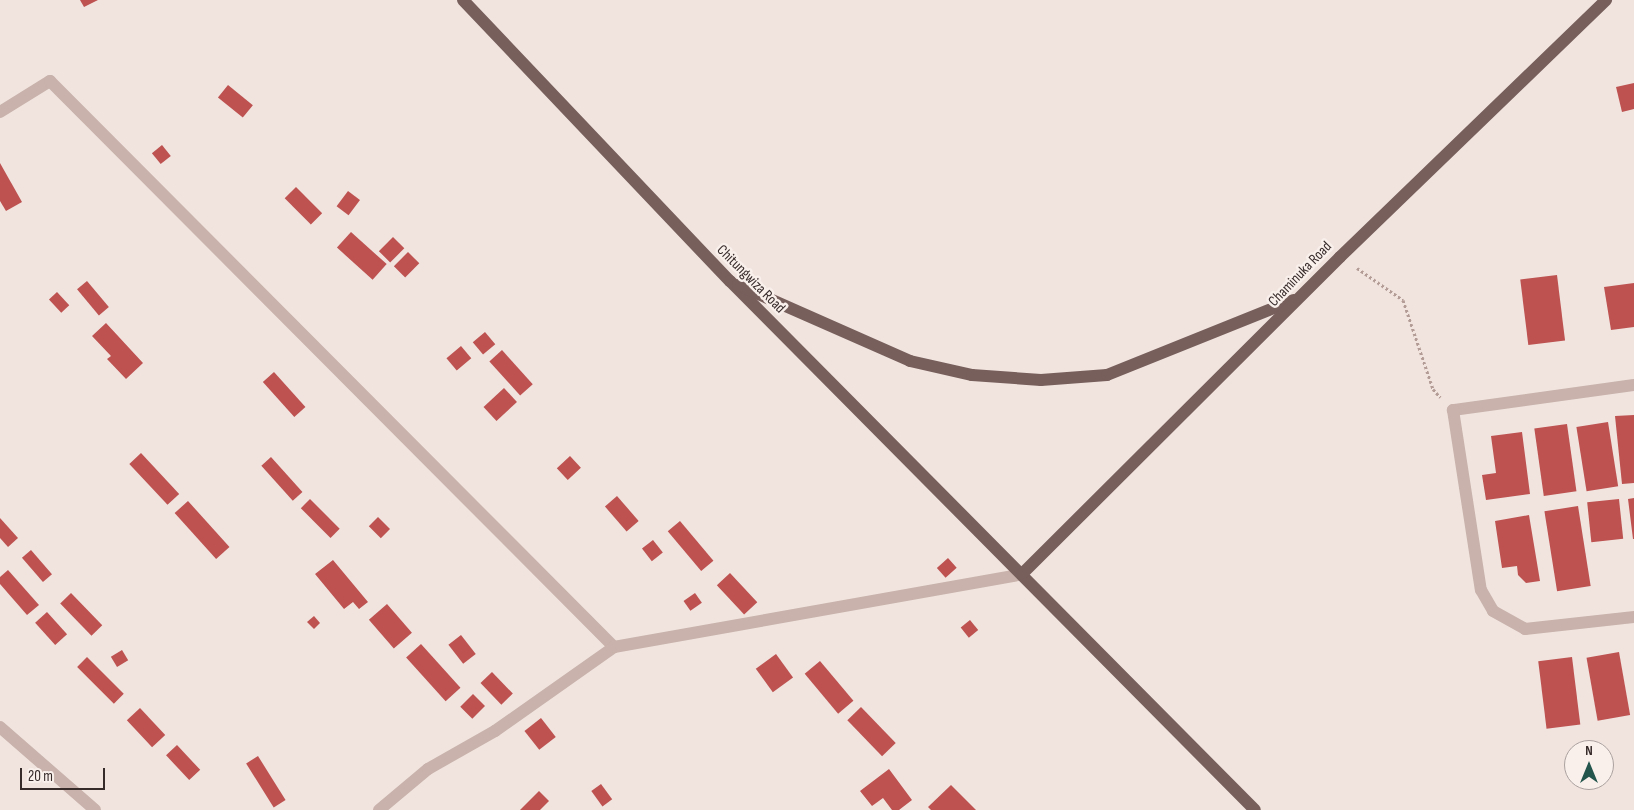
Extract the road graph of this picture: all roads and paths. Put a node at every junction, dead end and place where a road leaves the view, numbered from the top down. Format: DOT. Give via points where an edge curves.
graph roads {
  1 [pos="463,0"];
  2 [pos="1606,0"];
  3 [pos="0,112"];
  4 [pos="1340,256"];
  5 [pos="730,281"];
  6 [pos="1301,297"];
  7 [pos="1634,384"];
  8 [pos="1453,410"];
  9 [pos="1022,574"];
  10 [pos="1634,617"];
  11 [pos="614,647"];
  12 [pos="0,727"];
  13 [pos="95,810"];
  14 [pos="379,810"];
  15 [pos="1255,810"];
  1 -- 5 [label="main road, Chitungwiza Road"];
  2 -- 4 [label="main road, Chaminuka Road"];
  3 -- 11 [label="street" via="50,81"];
  4 -- 6 [label="main road, Chaminuka Road"];
  4 -- 8 [label="path" via="1404,300 1432,389"];
  5 -- 6 [label="main road" via="910,361 972,375 1041,380 1106,375"];
  5 -- 9 [label="main road, Chitungwiza Road"];
  6 -- 9 [label="main road, Chaminuka Road"];
  7 -- 8 [label="street"];
  8 -- 10 [label="street" via="1481,590 1493,611 1525,630"];
  9 -- 11 [label="street"];
  9 -- 15 [label="main road, Chitungwiza Road"];
  11 -- 14 [label="street" via="495,731 428,769"];
  12 -- 13 [label="street" via="56,780"];
}
